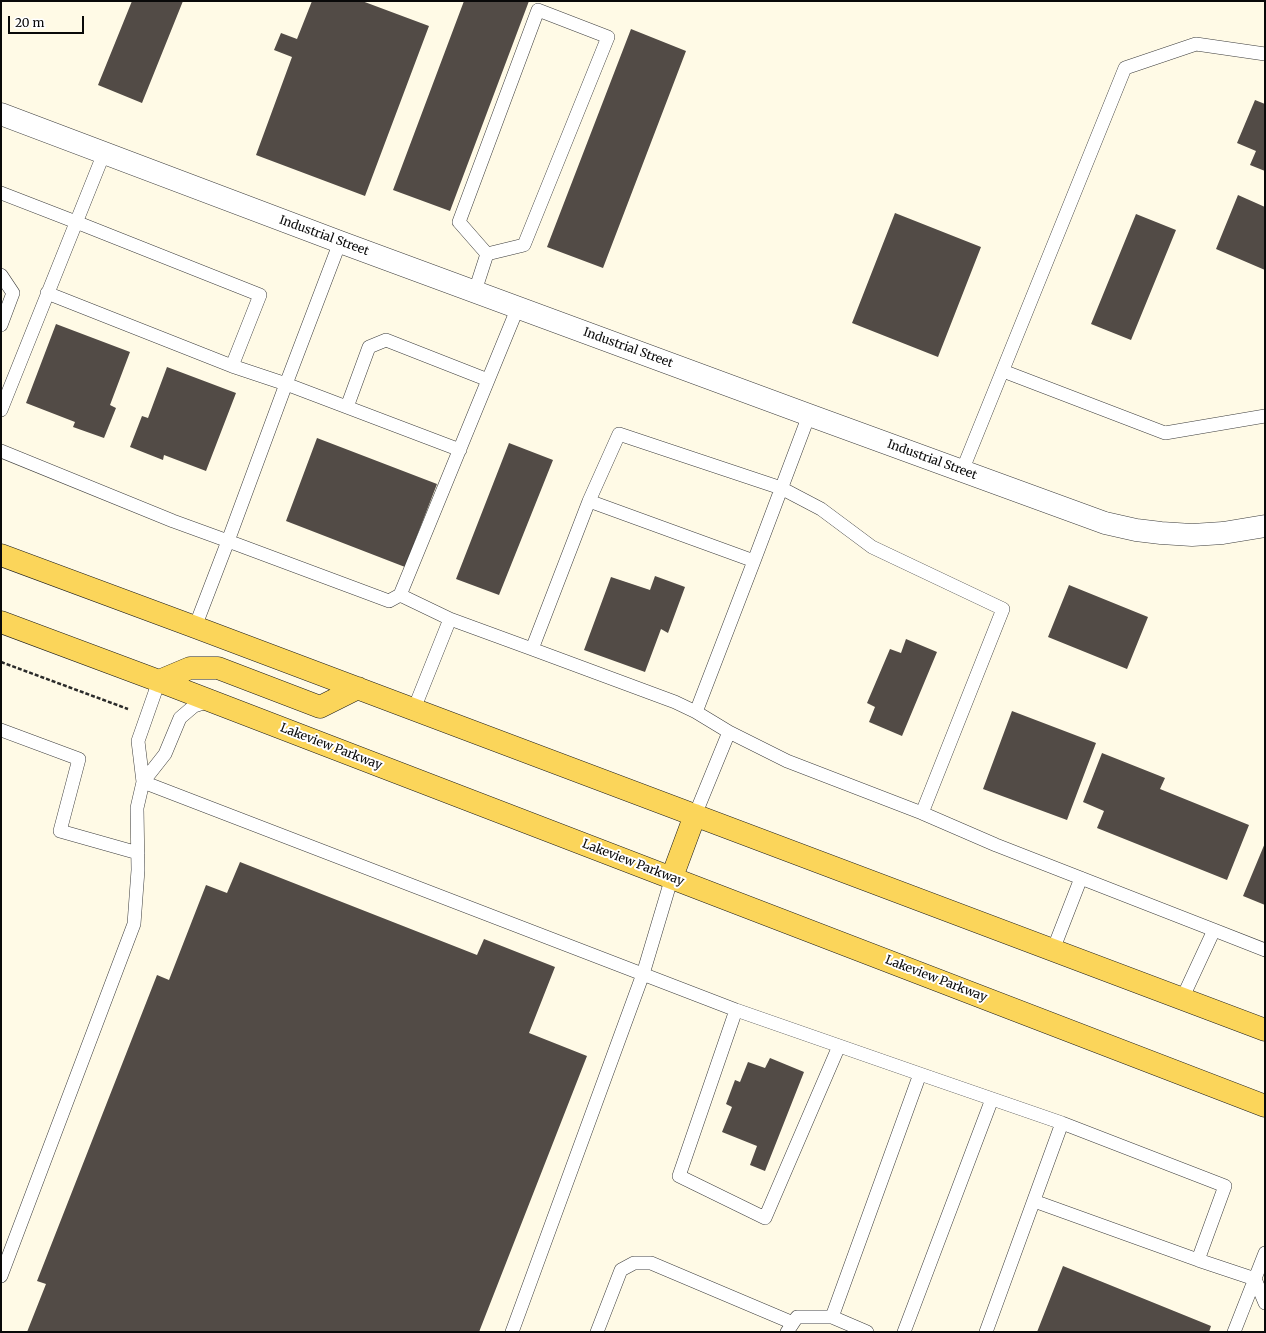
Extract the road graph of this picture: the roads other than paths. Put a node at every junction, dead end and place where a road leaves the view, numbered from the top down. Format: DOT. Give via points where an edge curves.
graph roads {
  1 [pos="1265,54"];
  2 [pos="1,114"];
  3 [pos="104,153"];
  4 [pos="1,193"];
  5 [pos="76,222"];
  6 [pos="340,242"];
  7 [pos="487,254"];
  8 [pos="1,276"];
  9 [pos="475,291"];
  10 [pos="47,293"];
  11 [pos="518,307"];
  12 [pos="1,325"];
  13 [pos="232,366"];
  14 [pos="1003,371"];
  15 [pos="488,380"];
  16 [pos="286,384"];
  17 [pos="347,407"];
  18 [pos="1,410"];
  19 [pos="809,415"];
  20 [pos="1265,416"];
  21 [pos="460,450"];
  22 [pos="1,451"];
  23 [pos="962,471"];
  24 [pos="781,488"];
  25 [pos="589,501"];
  26 [pos="1265,526"];
  27 [pos="228,541"];
  28 [pos="1,555"];
  29 [pos="754,561"];
  30 [pos="400,595"];
  31 [pos="450,619"];
  32 [pos="1,622"];
  33 [pos="195,627"];
  34 [pos="532,649"];
  35 [pos="159,681"];
  36 [pos="358,688"];
  37 [pos="209,700"];
  38 [pos="414,710"];
  39 [pos="696,712"];
  40 [pos="1,730"];
  41 [pos="729,732"];
  42 [pos="143,782"];
  43 [pos="922,813"];
  44 [pos="695,815"];
  45 [pos="138,853"];
  46 [pos="672,877"];
  47 [pos="1082,878"];
  48 [pos="1214,930"];
  49 [pos="1053,950"];
  50 [pos="1265,950"];
  51 [pos="643,974"];
  52 [pos="1182,999"];
  53 [pos="736,1010"];
  54 [pos="1265,1030"];
  55 [pos="840,1046"];
  56 [pos="920,1074"];
  57 [pos="992,1098"];
  58 [pos="1265,1106"];
  59 [pos="1062,1123"];
  60 [pos="1034,1202"];
  61 [pos="1265,1253"];
  62 [pos="1198,1260"];
  63 [pos="1,1276"];
  64 [pos="1255,1279"];
  65 [pos="1265,1303"];
  66 [pos="832,1317"];
  67 [pos="790,1327"];
  68 [pos="512,1332"];
  69 [pos="597,1332"];
  70 [pos="867,1332"];
  71 [pos="904,1332"];
  72 [pos="986,1332"];
  73 [pos="1234,1332"];
  1 -- 14 [label="lane" via="1196,44 1125,68"];
  2 -- 3 [label="street, Industrial Street"];
  3 -- 5 [label="lane"];
  3 -- 6 [label="street, Industrial Street"];
  4 -- 5 [label="lane"];
  5 -- 10 [label="lane"];
  5 -- 13 [label="lane" via="260,295"];
  6 -- 9 [label="street, Industrial Street"];
  6 -- 16 [label="lane"];
  7 -- 7 [label="lane" via="459,222 538,10 608,37 524,245"];
  7 -- 9 [label="lane"];
  8 -- 12 [label="lane" via="13,293"];
  9 -- 11 [label="street, Industrial Street"];
  10 -- 13 [label="lane"];
  10 -- 18 [label="lane"];
  11 -- 15 [label="lane"];
  11 -- 19 [label="street, Industrial Street"];
  13 -- 16 [label="lane"];
  14 -- 20 [label="lane" via="1165,434"];
  14 -- 23 [label="lane"];
  15 -- 17 [label="lane" via="386,340 369,348"];
  15 -- 21 [label="lane"];
  16 -- 17 [label="lane"];
  16 -- 27 [label="lane"];
  17 -- 21 [label="lane"];
  19 -- 23 [label="street, Industrial Street"];
  19 -- 24 [label="lane"];
  21 -- 30 [label="lane"];
  22 -- 27 [label="lane"];
  23 -- 26 [label="street, Industrial Street" via="1105,523 1136,530 1192,535"];
  24 -- 25 [label="lane" via="619,434"];
  24 -- 29 [label="lane"];
  24 -- 43 [label="lane" via="821,509 872,547 1003,609"];
  25 -- 29 [label="lane"];
  25 -- 34 [label="lane"];
  27 -- 30 [label="lane" via="389,601"];
  27 -- 33 [label="lane"];
  28 -- 33 [label="main road"];
  29 -- 39 [label="lane"];
  30 -- 31 [label="lane"];
  31 -- 34 [label="lane"];
  31 -- 38 [label="lane"];
  32 -- 35 [label="main road, Lakeview Parkway"];
  33 -- 36 [label="main road"];
  34 -- 39 [label="lane"];
  35 -- 36 [label="main road" via="190,668 218,668 320,707"];
  35 -- 37 [label="main road, Lakeview Parkway"];
  35 -- 42 [label="lane" via="138,741"];
  36 -- 38 [label="main road"];
  37 -- 42 [label="lane" via="194,706 180,718 165,754"];
  37 -- 46 [label="main road, Lakeview Parkway"];
  38 -- 44 [label="main road"];
  39 -- 41 [label="lane"];
  40 -- 45 [label="lane" via="79,759 60,831"];
  41 -- 43 [label="lane" via="787,761"];
  41 -- 44 [label="lane"];
  42 -- 45 [label="lane" via="137,808"];
  42 -- 51 [label="lane"];
  43 -- 47 [label="lane"];
  44 -- 46 [label="main road"];
  44 -- 49 [label="main road"];
  45 -- 63 [label="lane" via="134,924"];
  46 -- 51 [label="lane"];
  46 -- 58 [label="main road, Lakeview Parkway"];
  47 -- 48 [label="lane"];
  47 -- 49 [label="lane"];
  48 -- 50 [label="lane"];
  48 -- 52 [label="lane"];
  49 -- 52 [label="main road"];
  51 -- 53 [label="lane"];
  51 -- 68 [label="lane"];
  52 -- 54 [label="main road"];
  53 -- 55 [label="lane"];
  53 -- 55 [label="lane" via="679,1176 765,1218"];
  55 -- 56 [label="lane"];
  56 -- 57 [label="lane"];
  56 -- 66 [label="lane"];
  57 -- 59 [label="lane"];
  57 -- 71 [label="lane"];
  59 -- 60 [label="lane"];
  59 -- 62 [label="lane" via="1226,1186"];
  60 -- 62 [label="lane"];
  60 -- 72 [label="lane"];
  61 -- 64 [label="lane"];
  62 -- 64 [label="lane"];
  64 -- 65 [label="lane"];
  64 -- 73 [label="lane"];
  66 -- 67 [label="lane" via="797,1317"];
  66 -- 70 [label="lane"];
  67 -- 69 [label="lane" via="651,1263 634,1263 621,1270"];
}
